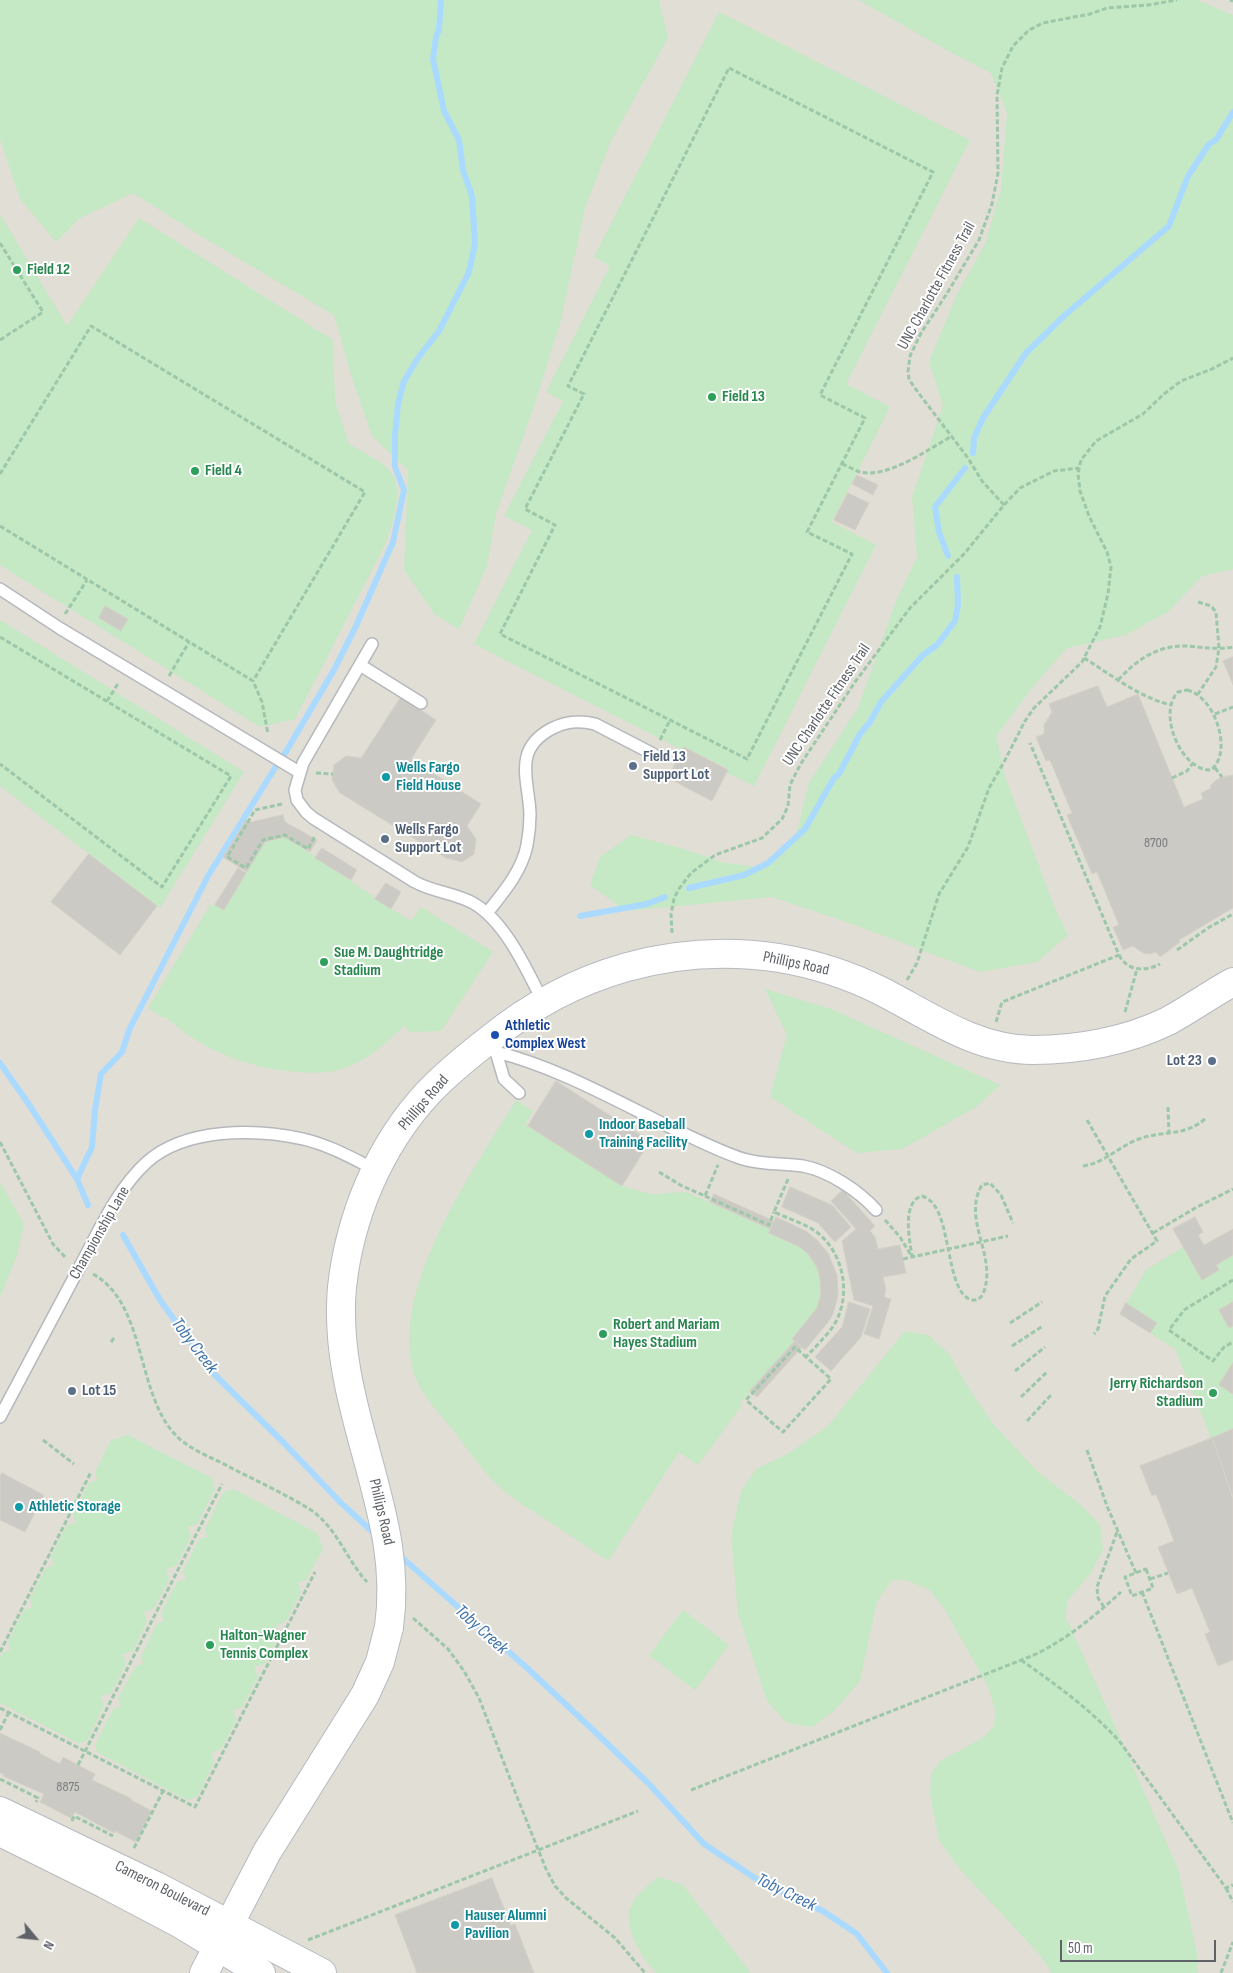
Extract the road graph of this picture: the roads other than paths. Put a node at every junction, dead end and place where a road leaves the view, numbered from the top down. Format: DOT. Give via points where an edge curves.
graph roads {
  1 [pos="0,589"];
  2 [pos="372,644"];
  3 [pos="360,665"];
  4 [pos="421,702"];
  5 [pos="653,754"];
  6 [pos="299,772"];
  7 [pos="487,913"];
  8 [pos="1233,982"];
  9 [pos="543,1002"];
  10 [pos="492,1047"];
  11 [pos="519,1093"];
  12 [pos="376,1170"];
  13 [pos="876,1210"];
  14 [pos="0,1417"];
  15 [pos="0,1811"];
  16 [pos="0,1832"];
  17 [pos="223,1935"];
  18 [pos="204,1973"];
  19 [pos="261,1973"];
  20 [pos="322,1973"];
  1 -- 6 [label="lane" via="57,627"];
  2 -- 3 [label="lane"];
  3 -- 4 [label="lane"];
  3 -- 6 [label="lane"];
  5 -- 7 [label="lane" via="586,722 567,722 539,737 529,752 524,772 530,813 527,846 513,878"];
  6 -- 7 [label="lane" via="296,796 313,818 421,885 472,902"];
  7 -- 9 [label="lane" via="515,950"];
  8 -- 9 [label="street, Phillips Road" via="1166,1021 1126,1037 1040,1050 1016,1050 976,1040 845,975 817,966 762,956 700,954 658,959 600,975"];
  9 -- 10 [label="street, Phillips Road"];
  10 -- 11 [label="lane" via="504,1079"];
  10 -- 12 [label="street, Phillips Road" via="469,1055 428,1094 402,1126"];
  10 -- 13 [label="lane" via="537,1064 742,1159 815,1170 850,1187"];
  12 -- 14 [label="lane, Championship Lane" via="319,1144 276,1135 208,1135 177,1143 158,1153 137,1172 112,1208"];
  12 -- 17 [label="street, Phillips Road, bridge" via="350,1242 342,1288 341,1330 347,1378 390,1550 392,1594 389,1627 380,1662 365,1695 280,1831"];
  15 -- 17 [label="street, Cameron Boulevard" via="121,1868"];
  16 -- 17 [label="street, Cameron Boulevard" via="179,1923"];
  17 -- 18 [label="street, Phillips Road"];
  17 -- 19 [label="street, Cameron Boulevard"];
  17 -- 20 [label="street, Cameron Boulevard"];
}
